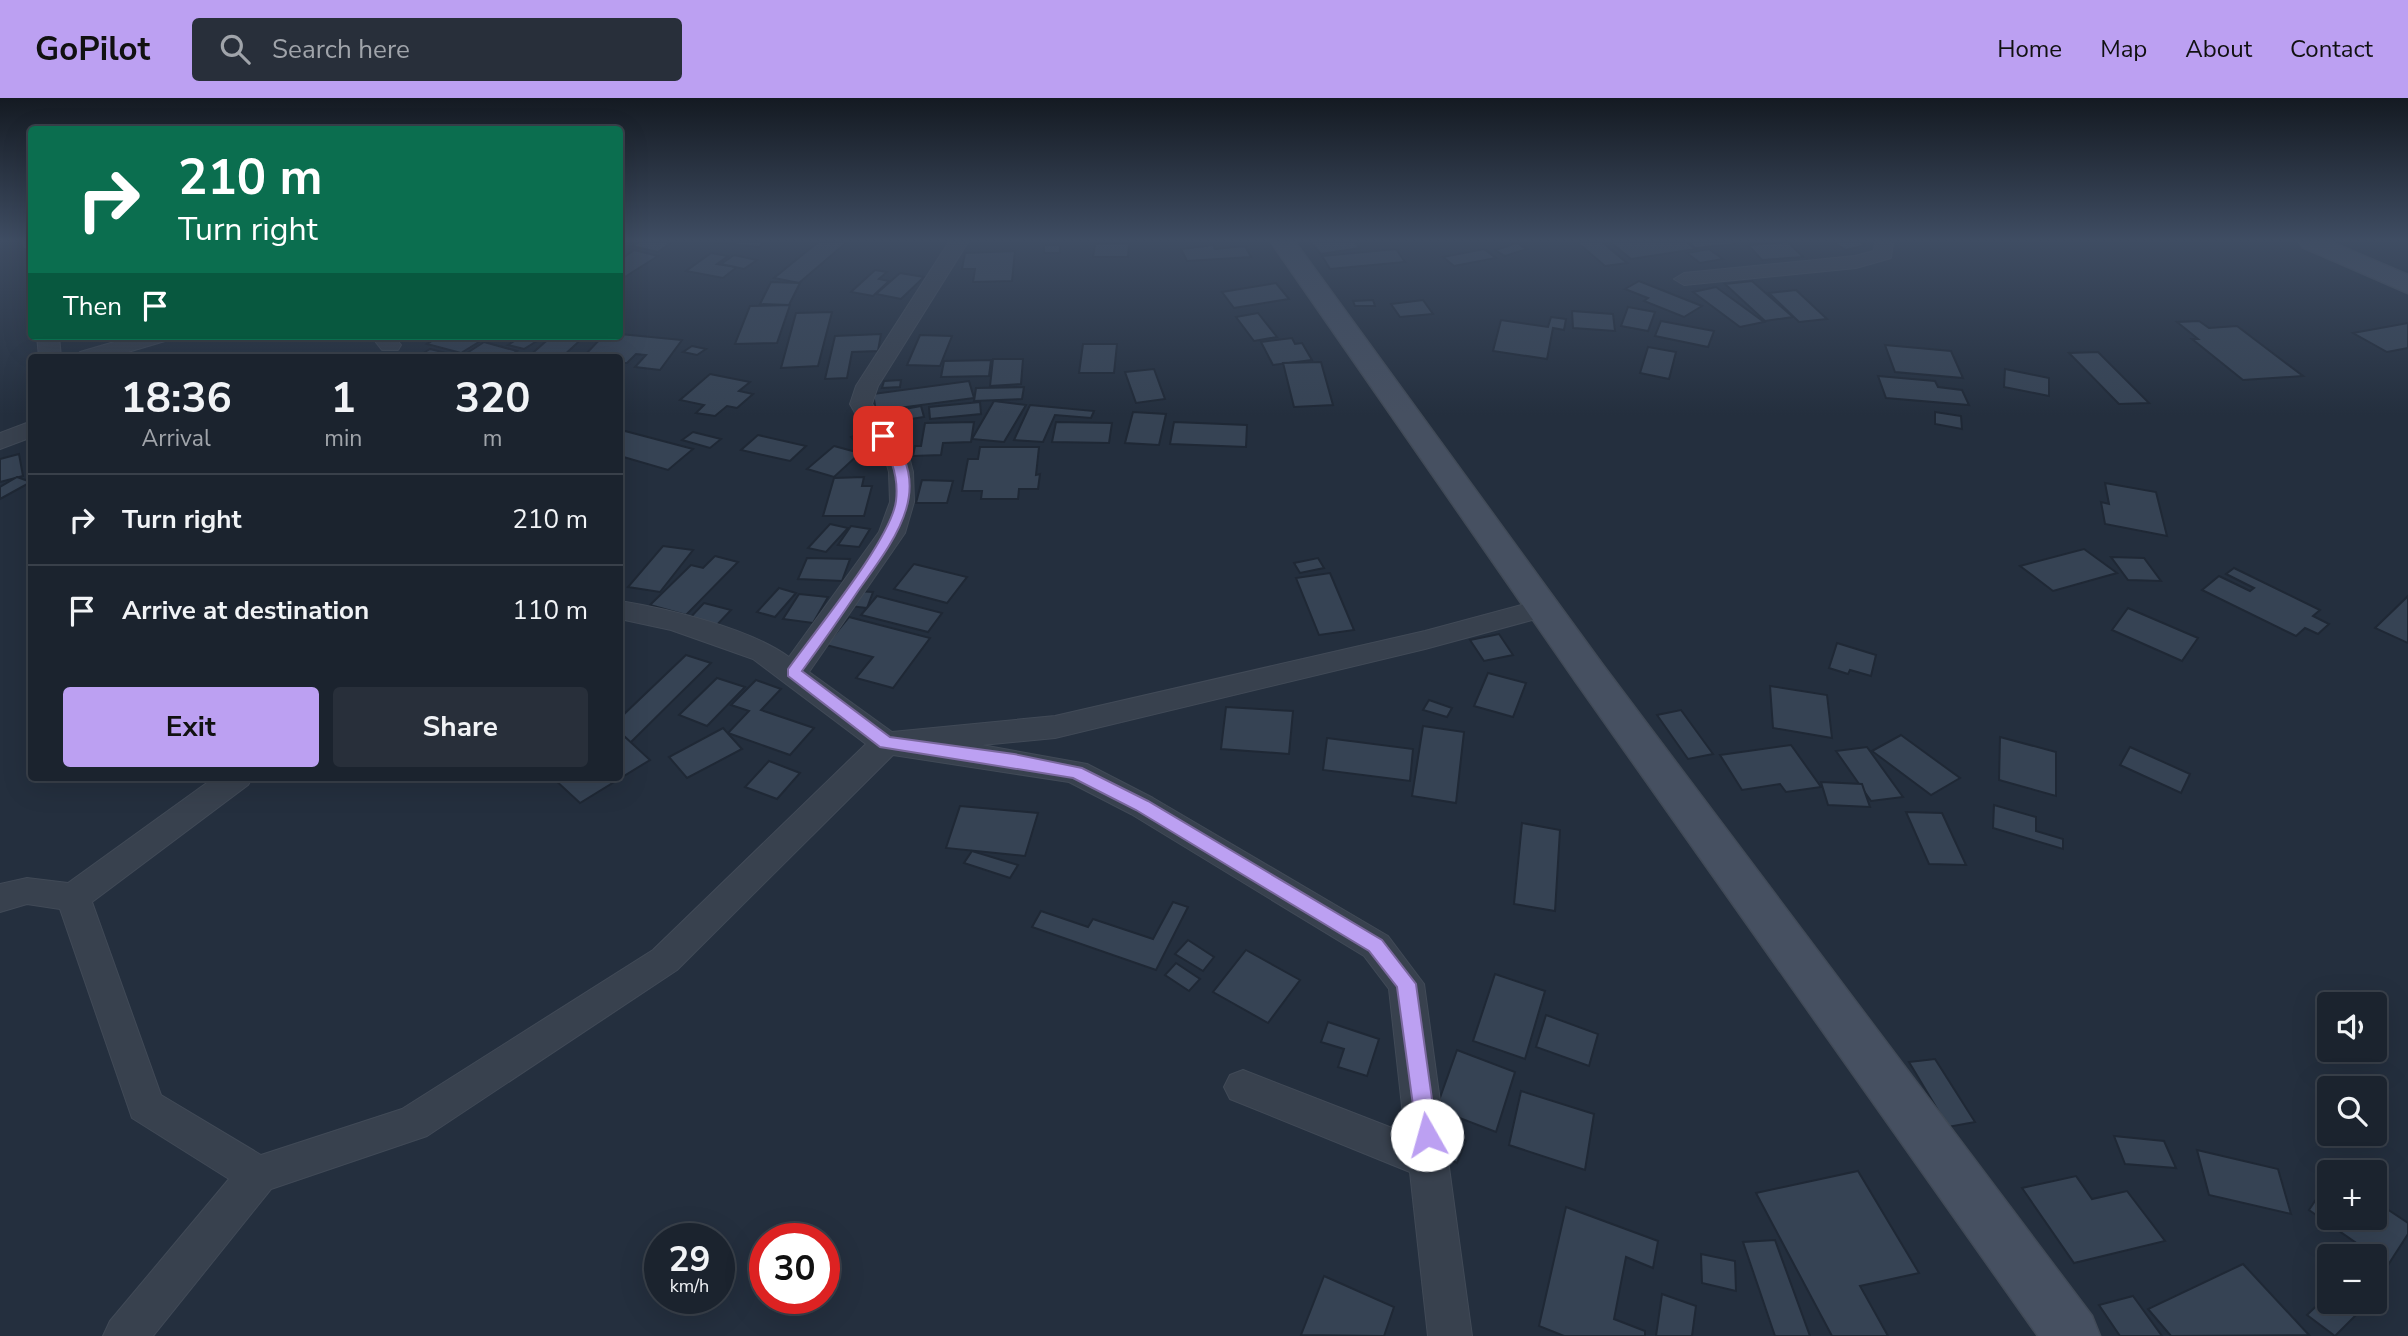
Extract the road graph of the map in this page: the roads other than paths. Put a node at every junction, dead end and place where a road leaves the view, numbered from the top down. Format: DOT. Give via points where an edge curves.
graph roads {
  1 [pos="921,300"];
  2 [pos="1324,300"];
  3 [pos="144,340"];
  4 [pos="98,354"];
  5 [pos="28,430"];
  6 [pos="0,442"];
  7 [pos="1544,608"];
  8 [pos="623,611"];
  9 [pos="794,672"];
  10 [pos="886,743"];
  11 [pos="232,781"];
  12 [pos="72,897"];
  13 [pos="0,898"];
  14 [pos="1243,1087"];
  15 [pos="1430,1161"];
  16 [pos="258,1175"];
  17 [pos="125,1336"];
  18 [pos="1450,1336"];
  19 [pos="2072,1336"];
  1 -- 9 [label="street" via="867,386 862,404 895,449 901,472 902,502 892,533"];
  2 -- 7 [label="street"];
  3 -- 4 [label="street"];
  5 -- 6 [label="street"];
  7 -- 10 [label="street" via="1055,727"];
  7 -- 19 [label="street"];
  8 -- 9 [label="street" via="677,622 763,652"];
  9 -- 10 [label="street"];
  10 -- 15 [label="street" via="1076,772 1142,806 1376,946 1406,984"];
  10 -- 16 [label="street" via="665,960 413,1123"];
  11 -- 12 [label="street"];
  12 -- 13 [label="street" via="27,891"];
  12 -- 16 [label="street" via="146,1106"];
  14 -- 15 [label="street"];
  15 -- 18 [label="street"];
  16 -- 17 [label="street"];
}
